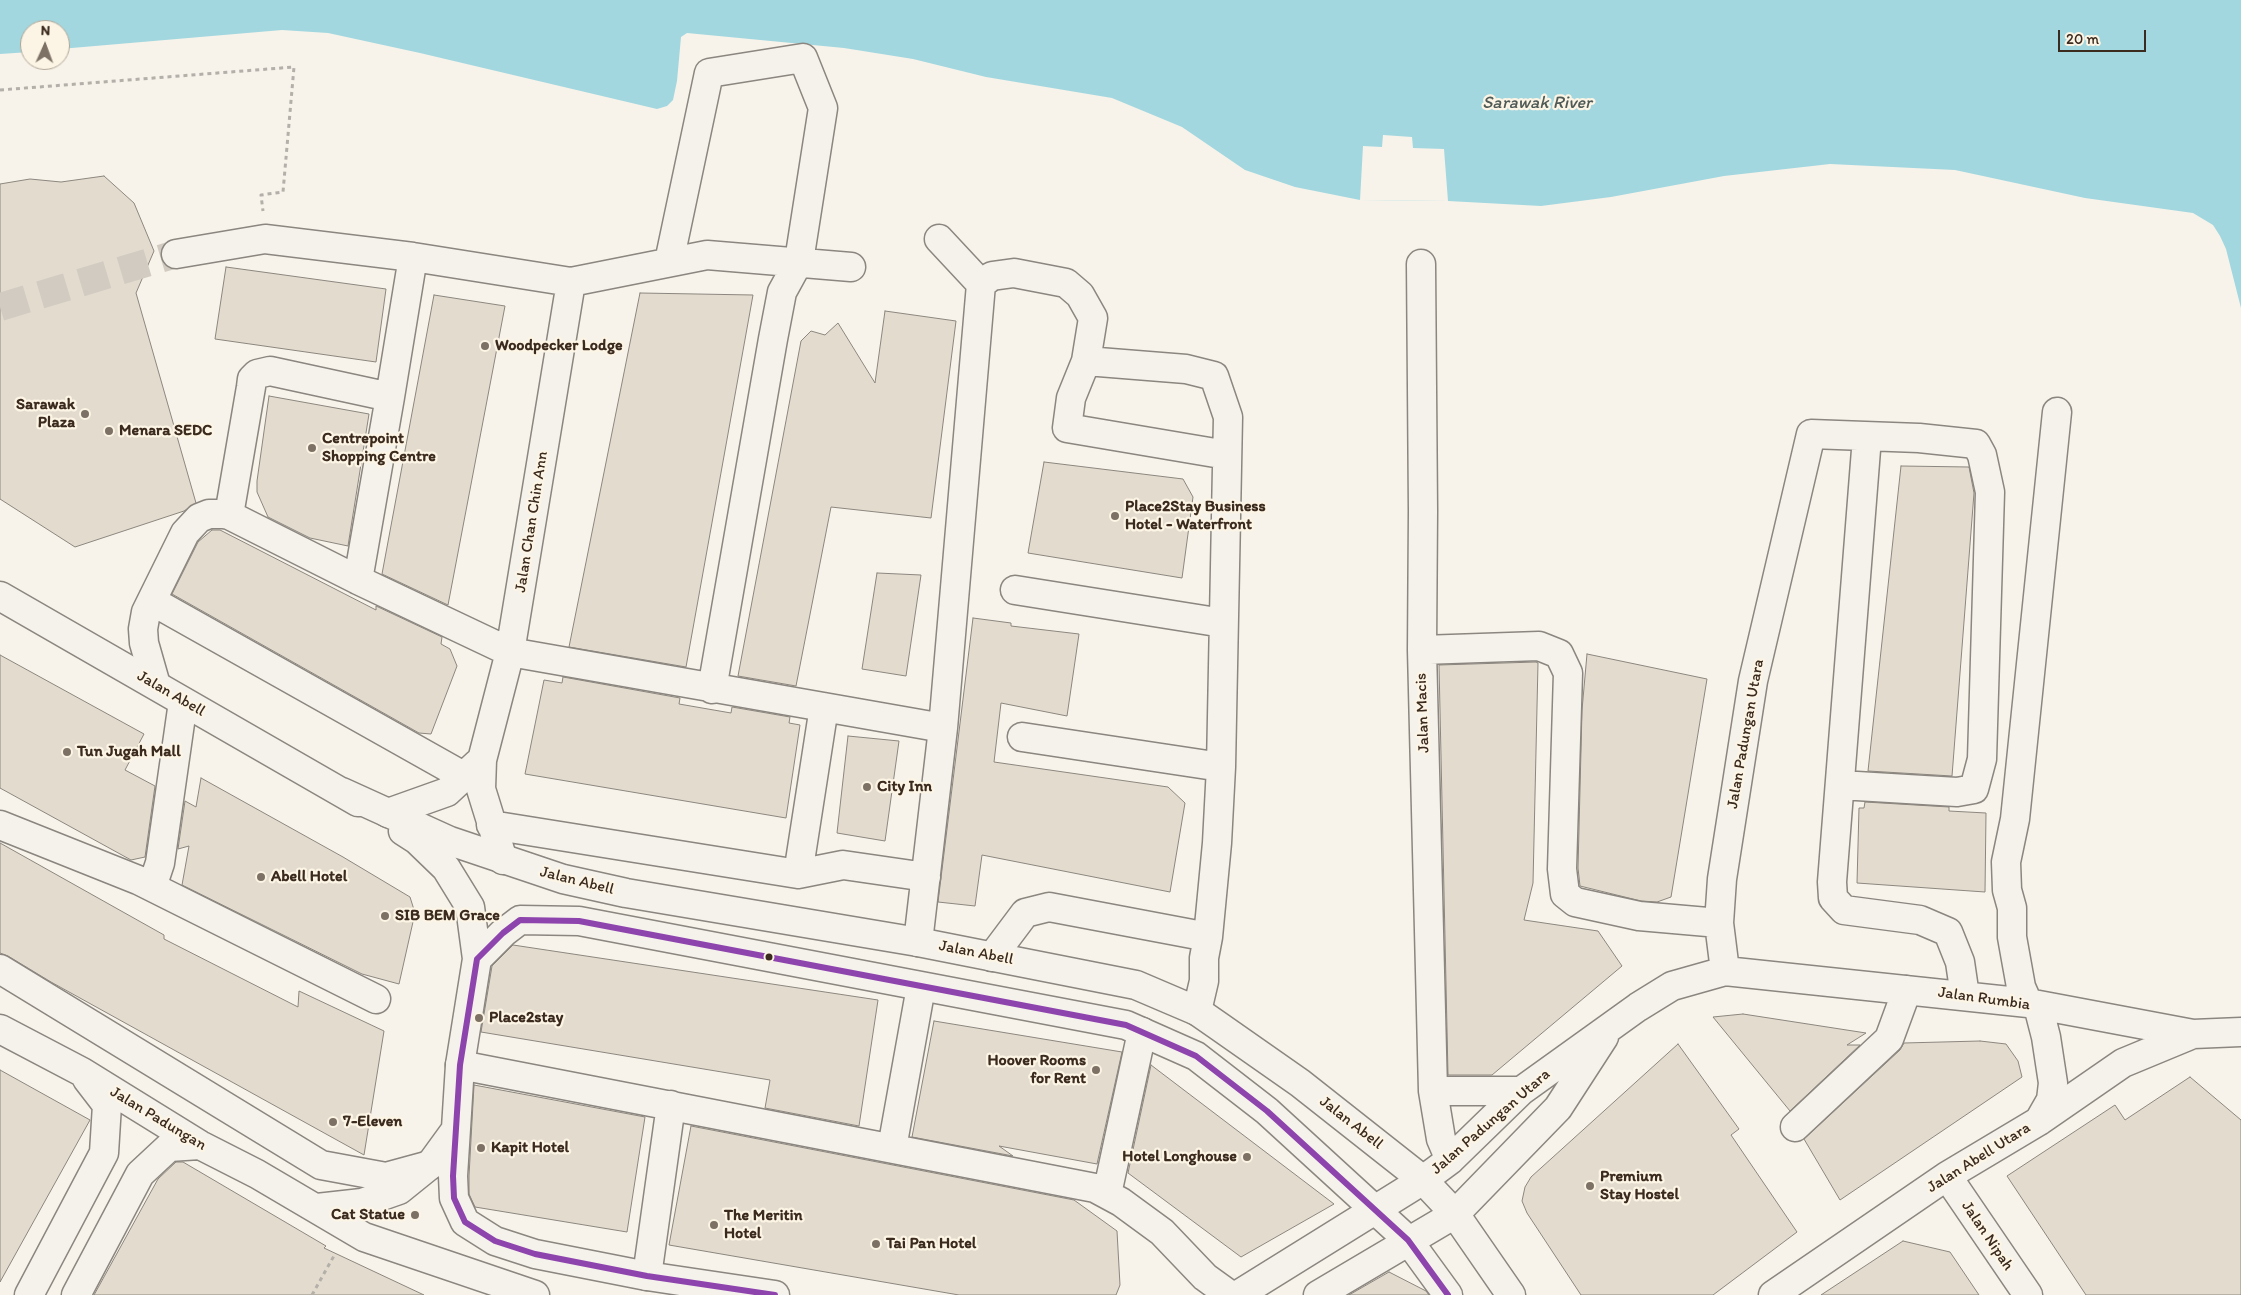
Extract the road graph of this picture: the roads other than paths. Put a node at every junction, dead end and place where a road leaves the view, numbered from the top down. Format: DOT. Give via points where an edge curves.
graph roads {
  1 [pos="940,239"];
  2 [pos="176,254"];
  3 [pos="413,258"];
  4 [pos="798,261"];
  5 [pos="669,262"];
  6 [pos="1421,264"];
  7 [pos="851,267"];
  8 [pos="571,282"];
  9 [pos="981,284"];
  10 [pos="1086,361"];
  11 [pos="390,397"];
  12 [pos="2057,412"];
  13 [pos="1867,437"];
  14 [pos="1228,455"];
  15 [pos="230,514"];
  16 [pos="358,580"];
  17 [pos="1015,590"];
  18 [pos="0,596"];
  19 [pos="152,601"];
  20 [pos="1223,623"];
  21 [pos="1422,650"];
  22 [pos="510,652"];
  23 [pos="156,685"];
  24 [pos="712,689"];
  25 [pos="183,702"];
  26 [pos="824,707"];
  27 [pos="943,728"];
  28 [pos="1022,737"];
  29 [pos="1222,767"];
  30 [pos="474,768"];
  31 [pos="1840,785"];
  32 [pos="342,792"];
  33 [pos="388,813"];
  34 [pos="0,825"];
  35 [pos="491,825"];
  36 [pos="503,860"];
  37 [pos="798,874"];
  38 [pos="926,877"];
  39 [pos="152,887"];
  40 [pos="1719,923"];
  41 [pos="1208,937"];
  42 [pos="918,942"];
  43 [pos="992,957"];
  44 [pos="477,959"];
  45 [pos="0,969"];
  46 [pos="1725,970"];
  47 [pos="921,987"];
  48 [pos="1907,990"];
  49 [pos="1965,996"];
  50 [pos="376,999"];
  51 [pos="2033,1005"];
  52 [pos="1197,1012"];
  53 [pos="1613,1024"];
  54 [pos="0,1029"];
  55 [pos="1142,1032"];
  56 [pos="2241,1032"];
  57 [pos="2193,1034"];
  58 [pos="460,1065"];
  59 [pos="82,1072"];
  60 [pos="1433,1091"];
  61 [pos="1521,1091"];
  62 [pos="671,1105"];
  63 [pos="2039,1121"];
  64 [pos="1795,1127"];
  65 [pos="454,1132"];
  66 [pos="200,1145"];
  67 [pos="892,1148"];
  68 [pos="1450,1160"];
  69 [pos="430,1165"];
  70 [pos="1947,1176"];
  71 [pos="1423,1180"];
  72 [pos="1106,1194"];
  73 [pos="317,1208"];
  74 [pos="1376,1211"];
  75 [pos="1455,1214"];
  76 [pos="1408,1240"];
  77 [pos="647,1276"];
  78 [pos="29,1295"];
  79 [pos="76,1295"];
  80 [pos="535,1295"];
  81 [pos="775,1295"];
  82 [pos="1230,1295"];
  83 [pos="1238,1295"];
  84 [pos="1318,1295"];
  85 [pos="1448,1295"];
  86 [pos="1511,1295"];
  87 [pos="1772,1295"];
  88 [pos="2028,1295"];
  1 -- 9 [label="main road"];
  2 -- 3 [label="main road" via="265,239"];
  3 -- 8 [label="main road"];
  3 -- 11 [label="main road"];
  4 -- 5 [label="main road" via="707,255"];
  4 -- 5 [label="main road" via="824,108 803,58 709,73"];
  4 -- 7 [label="main road"];
  4 -- 24 [label="main road" via="782,292"];
  5 -- 8 [label="main road"];
  6 -- 21 [label="main road, Jalan Macis"];
  8 -- 22 [label="main road, Jalan Chan Chin Ann"];
  9 -- 10 [label="main road" via="992,276 1014,273 1066,283 1080,295 1093,318"];
  9 -- 27 [label="main road"];
  10 -- 14 [label="main road" via="1186,369 1214,376 1228,417"];
  10 -- 14 [label="main road" via="1071,398 1067,428"];
  11 -- 15 [label="main road" via="270,371 257,374 250,387"];
  11 -- 16 [label="main road"];
  12 -- 51 [label="main road" via="2015,819 2006,862 2012,937 2021,987"];
  13 -- 31 [label="main road"];
  13 -- 31 [label="main road, Jalan Padungan Utara" via="1976,444 1982,456 1990,492 1982,759 1974,789 1957,792"];
  13 -- 40 [label="main road, Jalan Padungan Utara" via="1812,434 1753,681 1722,879"];
  14 -- 20 [label="main road"];
  15 -- 16 [label="main road"];
  15 -- 19 [label="main road" via="209,514 199,518 185,533"];
  16 -- 22 [label="main road"];
  17 -- 20 [label="main road"];
  18 -- 23 [label="main road, Jalan Abell"];
  19 -- 23 [label="main road" via="143,629"];
  19 -- 30 [label="main road"];
  20 -- 29 [label="main road"];
  21 -- 40 [label="main road" via="1539,646 1559,654 1568,673 1562,869 1565,894 1575,902 1639,916"];
  21 -- 60 [label="main road, Jalan Macis"];
  22 -- 24 [label="main road"];
  22 -- 30 [label="main road, Jalan Chan Chin Ann"];
  23 -- 25 [label="main road, Jalan Abell"];
  24 -- 26 [label="main road"];
  25 -- 32 [label="main road, Jalan Abell"];
  25 -- 39 [label="main road" via="160,863"];
  26 -- 27 [label="main road"];
  26 -- 37 [label="main road"];
  27 -- 38 [label="main road"];
  28 -- 29 [label="main road"];
  29 -- 41 [label="main road"];
  30 -- 33 [label="main road" via="447,792"];
  30 -- 35 [label="main road, Jalan Chan Chin Ann"];
  31 -- 49 [label="main road" via="1833,898 1844,910 1920,920 1948,932 1960,962"];
  32 -- 33 [label="main road, Jalan Abell"];
  32 -- 44 [label="main road, Jalan Abell" via="417,840 446,868 470,907"];
  33 -- 36 [label="main road, Jalan Abell"];
  34 -- 39 [label="main road"];
  35 -- 36 [label="main road, Jalan Chan Chin Ann"];
  35 -- 37 [label="main road"];
  36 -- 42 [label="main road, Jalan Abell" via="563,879 626,893"];
  37 -- 38 [label="main road" via="843,865"];
  38 -- 42 [label="main road"];
  39 -- 50 [label="main road"];
  40 -- 46 [label="main road, Jalan Padungan Utara"];
  41 -- 43 [label="main road" via="1049,908 1025,913"];
  41 -- 52 [label="main road"];
  42 -- 43 [label="main road, Jalan Abell"];
  43 -- 52 [label="main road, Jalan Abell" via="1136,985"];
  44 -- 47 [label="main road" via="520,920 579,921"];
  44 -- 58 [label="main road, Jalan Abell"];
  45 -- 69 [label="main road" via="322,1164 386,1177"];
  46 -- 48 [label="main road, Jalan Rumbia"];
  46 -- 53 [label="main road, Jalan Padungan Utara" via="1672,986"];
  47 -- 55 [label="main road" via="1126,1025"];
  47 -- 67 [label="main road"];
  48 -- 49 [label="main road, Jalan Rumbia"];
  48 -- 64 [label="main road" via="1889,1039"];
  49 -- 51 [label="main road, Jalan Rumbia"];
  51 -- 57 [label="main road, Jalan Rumbia"];
  51 -- 63 [label="main road" via="2046,1037 2053,1083 2051,1100"];
  52 -- 71 [label="main road, Jalan Abell" via="1300,1083"];
  53 -- 61 [label="main road, Jalan Padungan Utara"];
  53 -- 75 [label="main road, Jalan Padungan Utara" via="1558,1108"];
  54 -- 59 [label="main road, Jalan Padungan"];
  55 -- 72 [label="main road"];
  55 -- 74 [label="main road" via="1196,1056 1267,1111"];
  56 -- 57 [label="main road, Jalan Rumbia"];
  57 -- 63 [label="main road, Jalan Abell Utara" via="2123,1063"];
  58 -- 62 [label="main road"];
  58 -- 65 [label="main road, Jalan Abell"];
  59 -- 66 [label="main road, Jalan Padungan"];
  59 -- 78 [label="main road" via="107,1105 104,1153"];
  60 -- 61 [label="main road"];
  60 -- 68 [label="main road, Jalan Macis" via="1441,1139"];
  61 -- 68 [label="main road, Jalan Padungan Utara"];
  62 -- 67 [label="main road"];
  62 -- 77 [label="main road"];
  63 -- 70 [label="main road, Jalan Abell Utara"];
  65 -- 69 [label="main road"];
  65 -- 77 [label="main road" via="454,1198 465,1222 495,1241 535,1254"];
  66 -- 73 [label="main road, Jalan Padungan"];
  66 -- 79 [label="main road" via="169,1146 140,1174"];
  67 -- 72 [label="main road" via="1095,1188"];
  68 -- 71 [label="main road, Jalan Padungan Utara"];
  69 -- 73 [label="main road" via="399,1190 362,1203"];
  70 -- 87 [label="main road, Jalan Abell Utara"];
  70 -- 88 [label="main road, Jalan Nipah"];
  71 -- 74 [label="main road, Jalan Padungan Utara"];
  71 -- 75 [label="main road, Jalan Abell"];
  72 -- 82 [label="main road" via="1162,1232 1205,1277"];
  73 -- 80 [label="main road, Jalan Padungan" via="364,1237"];
  74 -- 76 [label="main road"];
  74 -- 83 [label="main road, Jalan Padungan Utara"];
  75 -- 76 [label="main road, Jalan Padungan Utara"];
  75 -- 86 [label="main road, Jalan Abell"];
  76 -- 84 [label="main road, Jalan Padungan Utara"];
  76 -- 85 [label="main road"];
  77 -- 81 [label="main road"];
}
